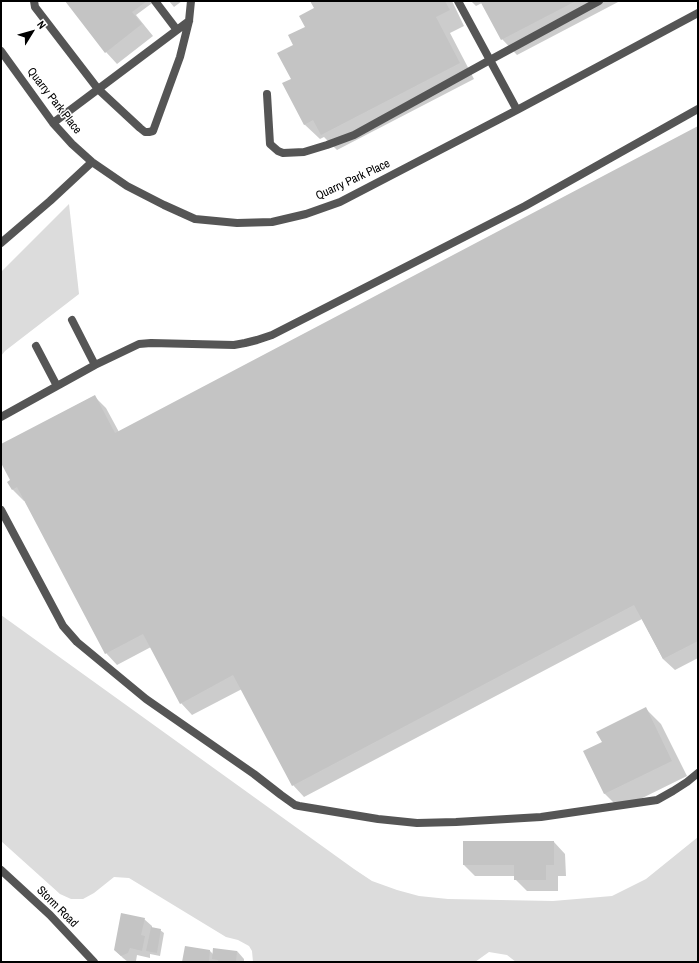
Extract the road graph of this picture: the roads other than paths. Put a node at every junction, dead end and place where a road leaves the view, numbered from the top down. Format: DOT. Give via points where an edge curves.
graph roads {
  1 [pos="155,1"];
  2 [pos="191,1"];
  3 [pos="458,1"];
  4 [pos="599,1"];
  5 [pos="35,4"];
  6 [pos="698,13"];
  7 [pos="189,21"];
  8 [pos="177,30"];
  9 [pos="1,51"];
  10 [pos="490,60"];
  11 [pos="98,89"];
  12 [pos="267,94"];
  13 [pos="698,109"];
  14 [pos="516,110"];
  15 [pos="54,123"];
  16 [pos="92,162"];
  17 [pos="1,243"];
  18 [pos="72,320"];
  19 [pos="36,346"];
  20 [pos="95,365"];
  21 [pos="56,386"];
  22 [pos="1,417"];
  23 [pos="1,510"];
  24 [pos="698,773"];
  25 [pos="1,870"];
  26 [pos="94,962"];
  1 -- 8 [label="street"];
  2 -- 7 [label="street"];
  3 -- 10 [label="street"];
  4 -- 10 [label="street"];
  5 -- 11 [label="street"];
  6 -- 14 [label="street, Quarry Park Place"];
  7 -- 8 [label="street"];
  7 -- 11 [label="street" via="180,57 153,131 145,132"];
  8 -- 11 [label="street"];
  9 -- 15 [label="street, Quarry Park Place"];
  10 -- 12 [label="street" via="354,135 304,152 284,153 270,144"];
  10 -- 14 [label="street"];
  11 -- 15 [label="street"];
  13 -- 20 [label="street" via="525,206 272,335 246,344 139,344"];
  14 -- 16 [label="street, Quarry Park Place" via="340,202 272,222 237,223 195,219 127,186"];
  15 -- 16 [label="street, Quarry Park Place"];
  16 -- 17 [label="street"];
  18 -- 20 [label="street"];
  19 -- 21 [label="street"];
  20 -- 21 [label="street"];
  21 -- 22 [label="street"];
  23 -- 24 [label="street" via="63,626 77,642 146,699 295,805 417,823 541,817 657,800 674,792"];
  25 -- 26 [label="street, Storm Road"];
}
